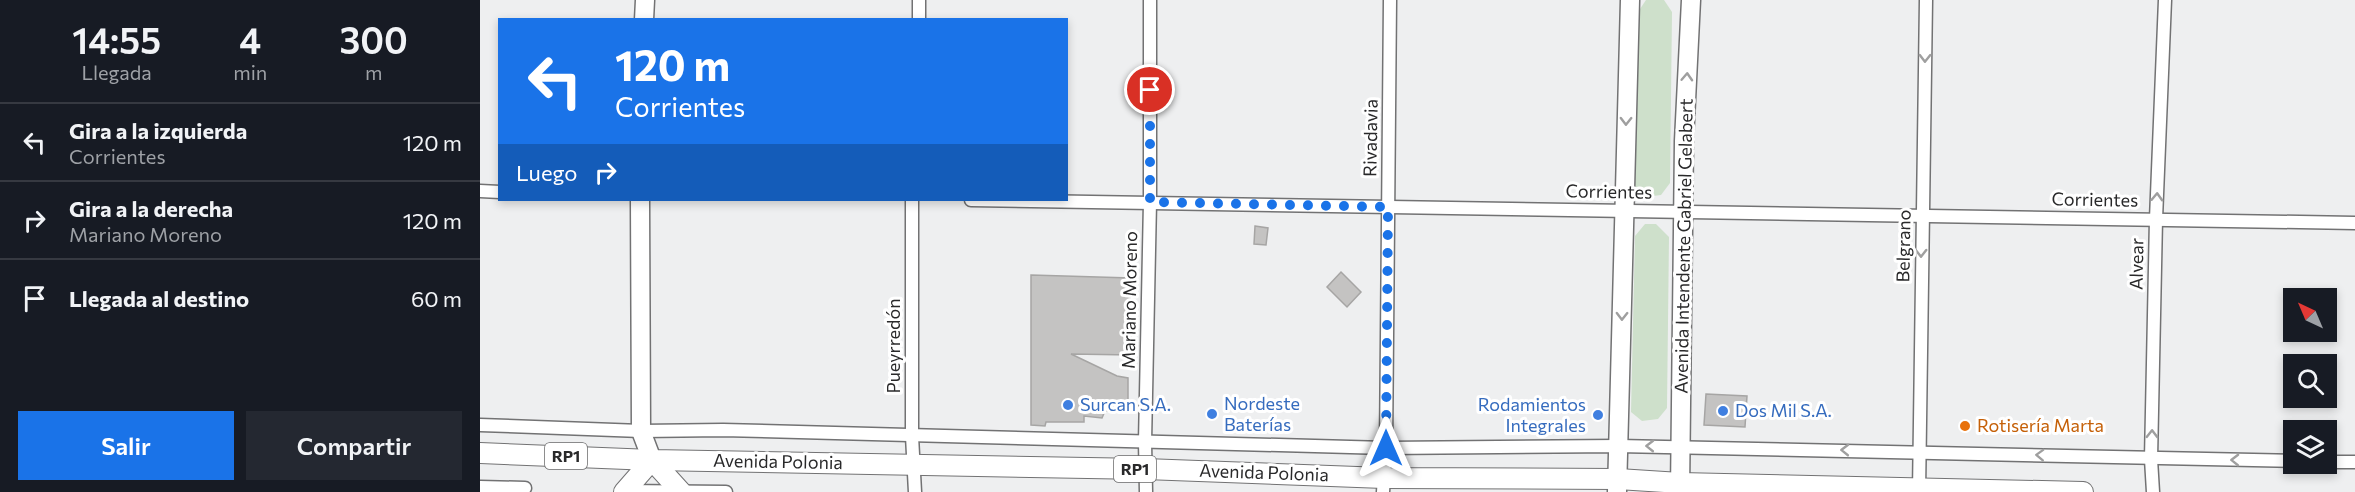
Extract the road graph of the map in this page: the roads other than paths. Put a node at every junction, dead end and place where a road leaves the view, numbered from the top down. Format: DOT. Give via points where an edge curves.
graph roads {
  1 [pos="645,0"];
  2 [pos="920,0"];
  3 [pos="1150,0"];
  4 [pos="1390,0"];
  5 [pos="1630,0"];
  6 [pos="1691,0"];
  7 [pos="1926,0"];
  8 [pos="2165,0"];
  9 [pos="644,18"];
  10 [pos="919,18"];
  11 [pos="480,191"];
  12 [pos="498,192"];
  13 [pos="640,201"];
  14 [pos="912,201"];
  15 [pos="1060,201"];
  16 [pos="1150,202"];
  17 [pos="1388,207"];
  18 [pos="1624,210"];
  19 [pos="1682,211"];
  20 [pos="1922,215"];
  21 [pos="2156,219"];
  22 [pos="2355,222"];
  23 [pos="480,425"];
  24 [pos="641,431"];
  25 [pos="912,436"];
  26 [pos="1145,441"];
  27 [pos="1619,446"];
  28 [pos="1682,447"];
  29 [pos="1386,448"];
  30 [pos="1920,452"];
  31 [pos="480,453"];
  32 [pos="2151,459"];
  33 [pos="652,460"];
  34 [pos="2283,461"];
  35 [pos="2337,462"];
  36 [pos="2355,462"];
  37 [pos="914,465"];
  38 [pos="1146,469"];
  39 [pos="1384,485"];
  40 [pos="1618,486"];
  41 [pos="480,487"];
  42 [pos="1680,487"];
  43 [pos="525,488"];
  44 [pos="1919,490"];
  45 [pos="624,491"];
  46 [pos="681,492"];
  47 [pos="726,492"];
  48 [pos="915,492"];
  49 [pos="1146,492"];
  50 [pos="2084,492"];
  51 [pos="2153,492"];
  1 -- 9 [label="main road"];
  2 -- 10 [label="street"];
  3 -- 16 [label="street, Mariano Moreno"];
  4 -- 17 [label="street, Rivadavia"];
  5 -- 18 [label="main road, one-way"];
  19 -- 6 [label="main road, Avenida Intendente Gabriel Gelabert, one-way"];
  7 -- 20 [label="street, Belgrano, one-way"];
  21 -- 8 [label="street, Alvear, one-way"];
  11 -- 12 [label="street"];
  13 -- 24 [label="main road"];
  14 -- 25 [label="street, Pueyrredón"];
  15 -- 16 [label="street, Corrientes"];
  16 -- 17 [label="street, Corrientes"];
  16 -- 26 [label="street, Mariano Moreno"];
  17 -- 18 [label="street, Corrientes"];
  17 -- 29 [label="street, Rivadavia"];
  18 -- 19 [label="street, Corrientes"];
  18 -- 27 [label="main road, one-way"];
  19 -- 20 [label="street, Corrientes"];
  19 -- 28 [label="main road, Avenida Intendente Gabriel Gelabert"];
  20 -- 21 [label="street, Corrientes"];
  20 -- 30 [label="street, Belgrano, one-way"];
  21 -- 22 [label="street, Corrientes"];
  32 -- 21 [label="street, Alvear, one-way"];
  23 -- 24 [label="street"];
  24 -- 25 [label="street"];
  24 -- 33 [label="main road"];
  25 -- 26 [label="street"];
  25 -- 37 [label="street, Pueyrredón"];
  26 -- 29 [label="street"];
  26 -- 38 [label="street, Mariano Moreno"];
  28 -- 27 [label="street, one-way"];
  27 -- 29 [label="street"];
  27 -- 40 [label="main road"];
  30 -- 28 [label="street, one-way"];
  28 -- 42 [label="main road, Avenida Intendente Gabriel Gelabert"];
  29 -- 39 [label="street, Rivadavia"];
  32 -- 30 [label="street, one-way"];
  30 -- 44 [label="street, Belgrano"];
  31 -- 33 [label="main road, Avenida Polonia / RP1"];
  34 -- 32 [label="street, one-way"];
  32 -- 51 [label="street, Alvear"];
  33 -- 37 [label="main road, Avenida Polonia / RP1"];
  33 -- 45 [label="main road"];
  33 -- 46 [label="main road"];
  35 -- 36 [label="street"];
  37 -- 38 [label="main road, Avenida Polonia / RP1"];
  37 -- 48 [label="street, Pueyrredón"];
  38 -- 39 [label="main road, Avenida Polonia / RP1"];
  38 -- 49 [label="street, Mariano Moreno"];
  39 -- 40 [label="main road, Avenida Polonia / RP1"];
  40 -- 42 [label="main road, Avenida Polonia / RP1"];
  41 -- 43 [label="street"];
  42 -- 44 [label="main road, Avenida Polonia / RP1"];
  44 -- 50 [label="main road, Avenida Polonia / RP1"];
  45 -- 46 [label="street, Avenida Polonia"];
  46 -- 47 [label="street, Avenida Polonia"];
}
